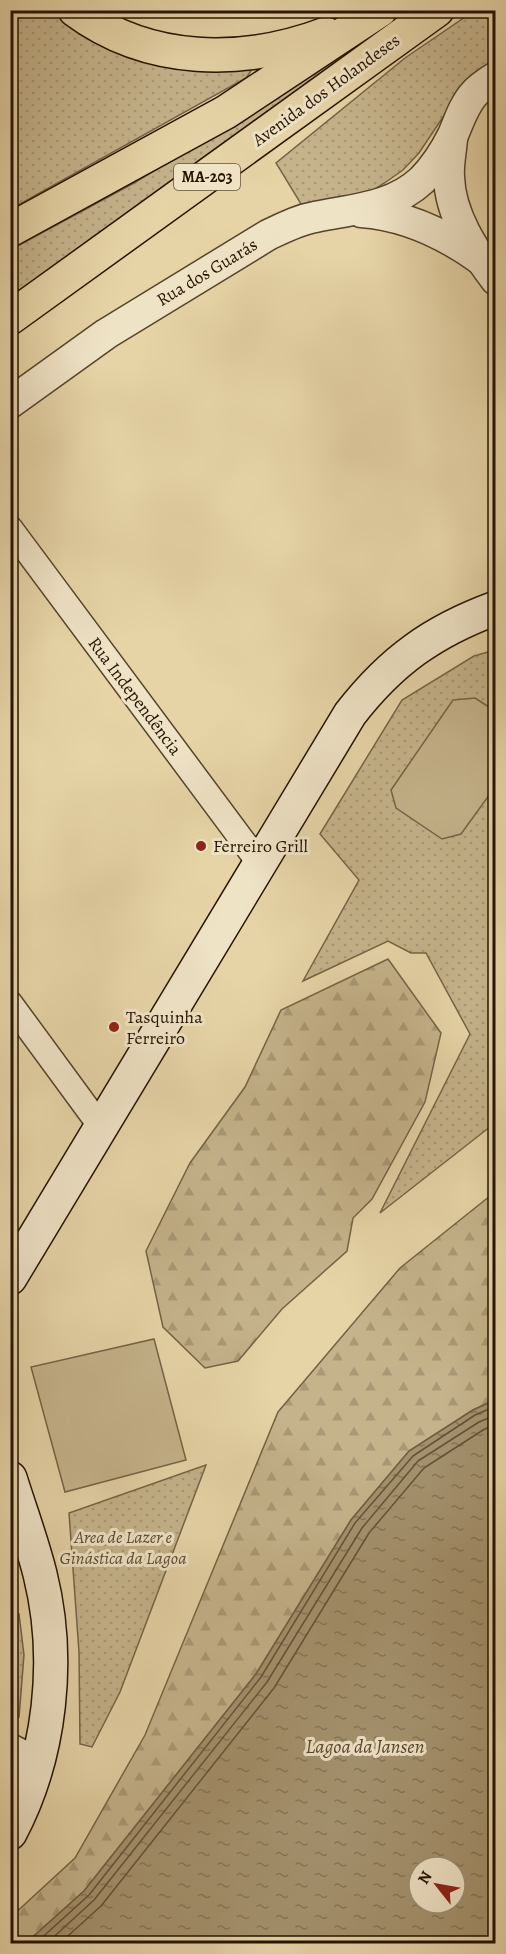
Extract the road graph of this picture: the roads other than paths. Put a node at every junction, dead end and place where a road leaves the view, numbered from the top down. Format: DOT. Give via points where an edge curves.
graph roads {
  1 [pos="75,10"];
  2 [pos="437,10"];
  3 [pos="372,13"];
  4 [pos="495,77"];
  5 [pos="453,136"];
  6 [pos="350,212"];
  7 [pos="10,230"];
  8 [pos="488,269"];
  9 [pos="10,318"];
  10 [pos="10,403"];
  11 [pos="10,528"];
  12 [pos="495,608"];
  13 [pos="260,864"];
  14 [pos="10,1003"];
  15 [pos="101,1127"];
  16 [pos="11,1277"];
  17 [pos="10,1478"];
  18 [pos="24,1756"];
  19 [pos="10,1833"];
  1 -- 3 [label="main road" via="108,31 141,45 204,56 276,49 311,40"];
  2 -- 9 [label="main road, Avenida dos Holandeses / MA-203"];
  3 -- 7 [label="main road, Avenida dos Holandeses / MA-203" via="226,112"];
  4 -- 5 [label="street" via="473,94"];
  5 -- 6 [label="street, Rua dos Guarás" via="421,180 392,200"];
  5 -- 8 [label="street" via="450,192 460,223"];
  6 -- 8 [label="street" via="406,221 452,240"];
  6 -- 10 [label="street, Rua dos Guarás" via="313,217 268,235 106,334"];
  11 -- 13 [label="street, Rua Independência"];
  12 -- 13 [label="main road" via="421,644 377,681 350,714"];
  13 -- 15 [label="main road"];
  14 -- 15 [label="street"];
  15 -- 16 [label="main road"];
  17 -- 18 [label="main road" via="40,1575 51,1645 47,1720"];
  18 -- 19 [label="main road" via="31,1787"];
}
